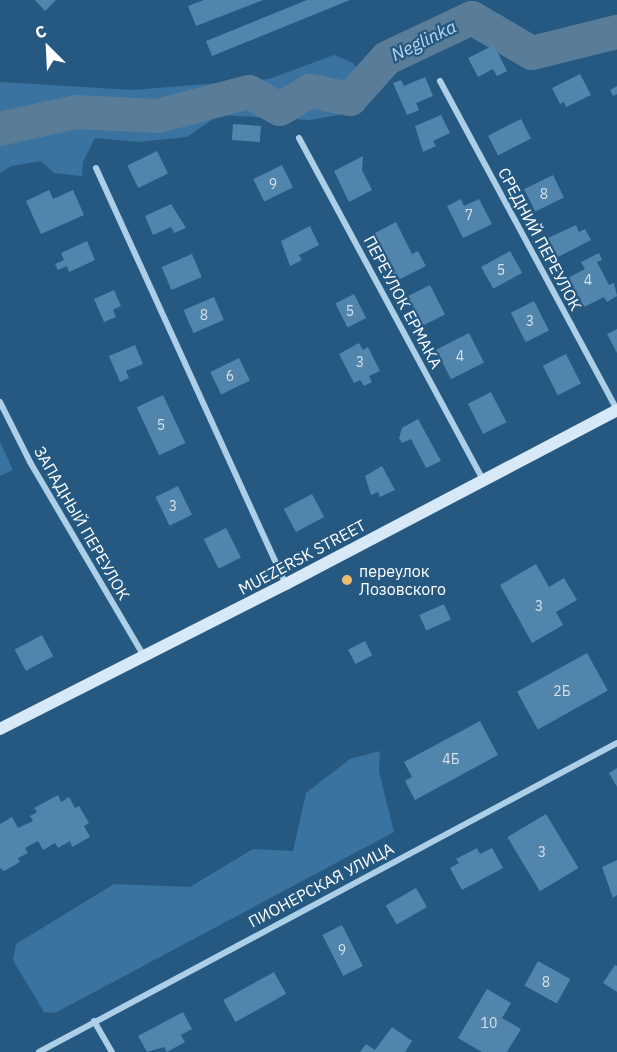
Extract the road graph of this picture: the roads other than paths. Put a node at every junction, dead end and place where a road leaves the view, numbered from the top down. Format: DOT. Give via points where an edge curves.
graph roads {
  1 [pos="440,81"];
  2 [pos="299,138"];
  3 [pos="96,168"];
  4 [pos="0,402"];
  5 [pos="617,410"];
  6 [pos="483,480"];
  7 [pos="286,584"];
  8 [pos="144,657"];
  9 [pos="0,729"];
  10 [pos="617,743"];
  11 [pos="94,1021"];
  12 [pos="39,1052"];
  13 [pos="112,1052"];
  1 -- 5 [label="street, СРЕДНИЙ ПЕРЕУЛОК"];
  2 -- 6 [label="street, ПЕРЕУЛОК ЕРМАКА"];
  3 -- 7 [label="street"];
  4 -- 8 [label="street, ЗАПАДНЫЙ ПЕРЕУЛОК" via="30,462"];
  5 -- 6 [label="main road, MUEZERSK STREET"];
  6 -- 7 [label="main road, MUEZERSK STREET"];
  7 -- 8 [label="main road, MUEZERSK STREET"];
  8 -- 9 [label="main road, MUEZERSK STREET"];
  10 -- 11 [label="street, ПИОНЕРСКАЯ УЛИЦА"];
  11 -- 12 [label="street, ПИОНЕРСКАЯ УЛИЦА"];
  11 -- 13 [label="street"];
}
